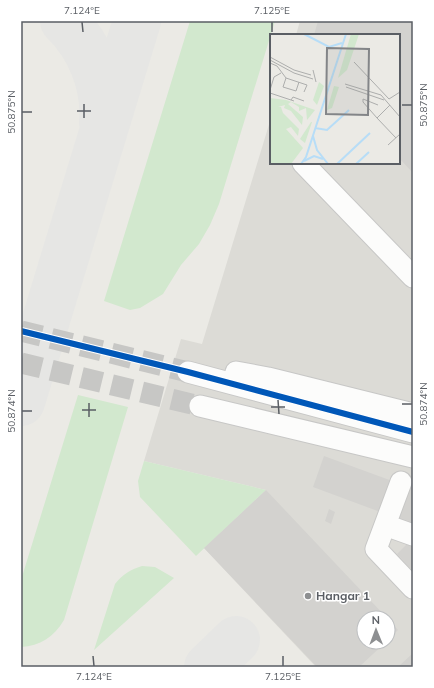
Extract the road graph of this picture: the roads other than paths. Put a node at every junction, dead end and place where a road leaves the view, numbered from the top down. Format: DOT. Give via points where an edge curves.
graph roads {
  1 [pos="304,164"];
  2 [pos="413,277"];
  3 [pos="200,406"];
  4 [pos="413,414"];
  5 [pos="413,432"];
  6 [pos="413,457"];
  7 [pos="401,482"];
  8 [pos="385,525"];
  9 [pos="413,535"];
  10 [pos="413,588"];
  1 -- 2 [label="street"];
  3 -- 6 [label="street"];
  4 -- 5 [label="street" via="268,378 209,368 188,372"];
  7 -- 8 [label="street"];
  8 -- 9 [label="street"];
  8 -- 10 [label="street" via="376,549"];
}
